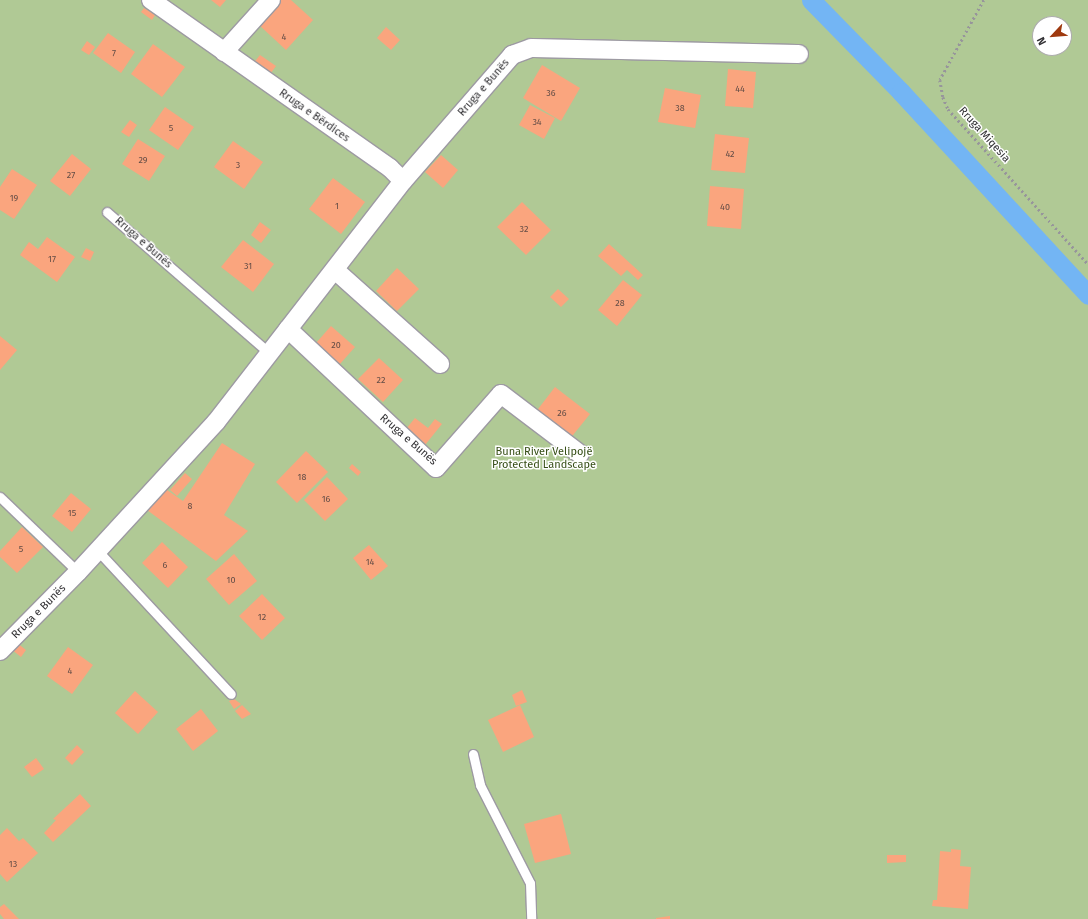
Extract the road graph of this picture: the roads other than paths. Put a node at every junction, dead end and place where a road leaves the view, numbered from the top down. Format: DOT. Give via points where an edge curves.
graph roads {
  1 [pos="151,0"];
  2 [pos="271,0"];
  3 [pos="224,52"];
  4 [pos="799,54"];
  5 [pos="403,181"];
  6 [pos="107,212"];
  7 [pos="335,270"];
  8 [pos="288,329"];
  9 [pos="269,353"];
  10 [pos="440,364"];
  11 [pos="580,454"];
  12 [pos="0,497"];
  13 [pos="98,551"];
  14 [pos="78,572"];
  15 [pos="0,651"];
  16 [pos="231,694"];
  17 [pos="473,754"];
  18 [pos="530,919"];
  1 -- 3 [label="street, Rruga e Bërdices"];
  2 -- 3 [label="street"];
  3 -- 5 [label="street, Rruga e Bërdices" via="390,168"];
  4 -- 5 [label="street, Rruga e Bunës" via="531,48 512,55"];
  5 -- 7 [label="street, Rruga e Bunës"];
  6 -- 9 [label="lane, Rruga e Bunës"];
  7 -- 8 [label="street, Rruga e Bunës"];
  7 -- 10 [label="street"];
  8 -- 9 [label="street, Rruga e Bunës"];
  8 -- 11 [label="street, Rruga e Bunës" via="436,468 501,394"];
  9 -- 13 [label="street, Rruga e Bunës" via="216,422"];
  12 -- 14 [label="lane"];
  13 -- 14 [label="street, Rruga e Bunës"];
  13 -- 16 [label="lane"];
  14 -- 15 [label="street, Rruga e Bunës"];
  17 -- 18 [label="lane" via="480,786 530,883"];
}
